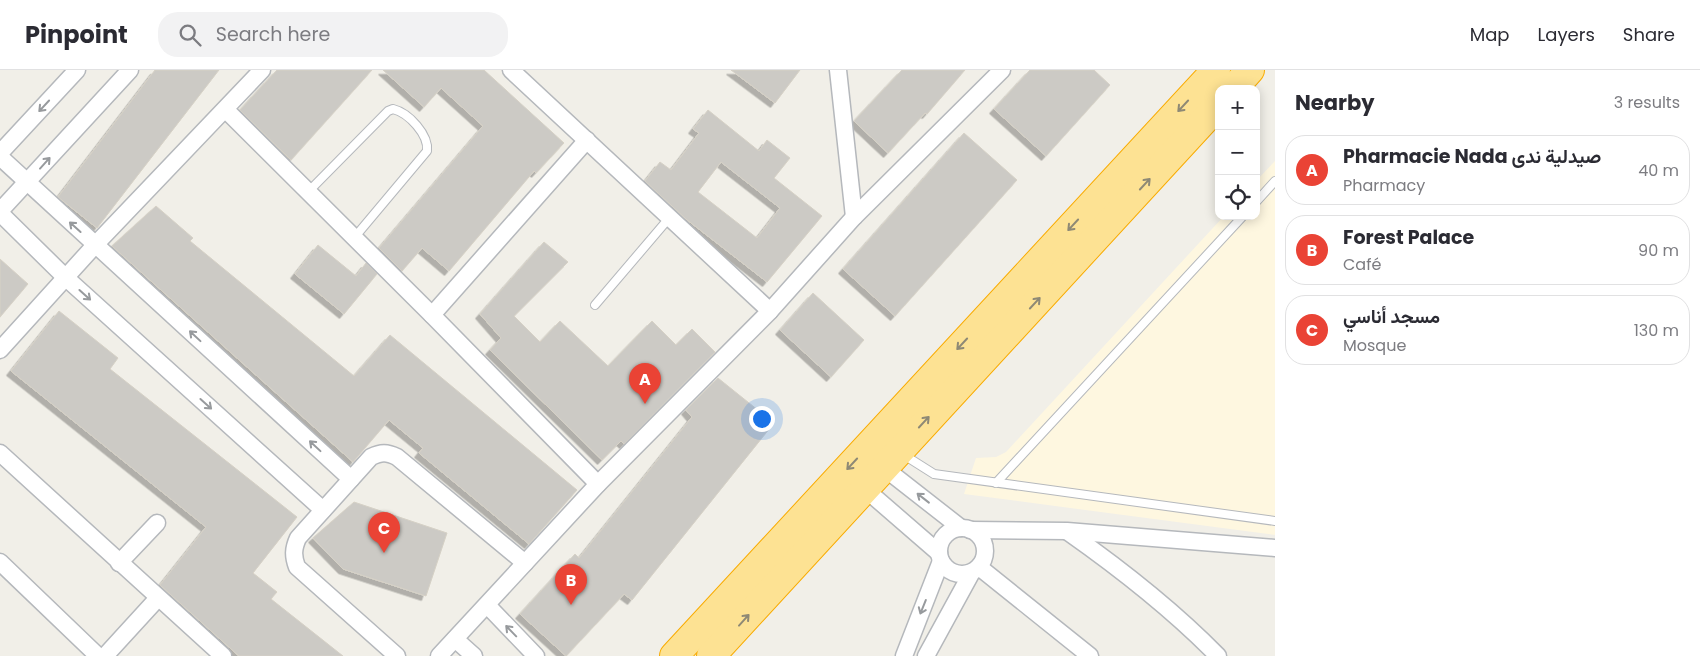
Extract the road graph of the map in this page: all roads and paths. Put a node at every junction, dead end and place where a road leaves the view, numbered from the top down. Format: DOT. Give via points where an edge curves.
graph roads {
  1 [pos="77,70"];
  2 [pos="130,70"];
  3 [pos="262,70"];
  4 [pos="511,70"];
  5 [pos="838,70"];
  6 [pos="1002,70"];
  7 [pos="1216,70"];
  8 [pos="1250,70"];
  9 [pos="1237,85"];
  10 [pos="1215,108"];
  11 [pos="226,110"];
  12 [pos="587,140"];
  13 [pos="0,153"];
  14 [pos="0,157"];
  15 [pos="1275,181"];
  16 [pos="27,184"];
  17 [pos="308,192"];
  18 [pos="1260,198"];
  19 [pos="0,212"];
  20 [pos="854,217"];
  21 [pos="670,218"];
  22 [pos="1239,220"];
  23 [pos="354,238"];
  24 [pos="95,245"];
  25 [pos="65,277"];
  26 [pos="595,306"];
  27 [pos="770,311"];
  28 [pos="432,315"];
  29 [pos="0,350"];
  30 [pos="0,453"];
  31 [pos="890,459"];
  32 [pos="351,479"];
  33 [pos="996,483"];
  34 [pos="598,484"];
  35 [pos="864,488"];
  36 [pos="323,510"];
  37 [pos="1275,521"];
  38 [pos="157,523"];
  39 [pos="965,529"];
  40 [pos="1067,531"];
  41 [pos="1275,548"];
  42 [pos="940,557"];
  43 [pos="0,562"];
  44 [pos="119,563"];
  45 [pos="525,563"];
  46 [pos="975,569"];
  47 [pos="158,598"];
  48 [pos="486,605"];
  49 [pos="455,639"];
  50 [pos="98,656"];
  51 [pos="105,656"];
  52 [pos="223,656"];
  53 [pos="397,656"];
  54 [pos="439,656"];
  55 [pos="474,656"];
  56 [pos="536,656"];
  57 [pos="674,656"];
  58 [pos="711,656"];
  59 [pos="904,656"];
  60 [pos="926,656"];
  61 [pos="1090,656"];
  62 [pos="1218,656"];
  1 -- 13 [label="street, one-way"];
  16 -- 2 [label="street, one-way"];
  3 -- 11 [label="street"];
  4 -- 12 [label="street"];
  5 -- 20 [label="street"];
  6 -- 20 [label="street"];
  7 -- 57 [label="highway, one-way"];
  8 -- 9 [label="highway"];
  31 -- 10 [label="highway, one-way"];
  11 -- 17 [label="street"];
  11 -- 24 [label="street"];
  12 -- 21 [label="street"];
  12 -- 28 [label="street"];
  14 -- 16 [label="street"];
  15 -- 18 [label="lane"];
  16 -- 19 [label="street"];
  24 -- 16 [label="street, one-way"];
  17 -- 23 [label="street"];
  17 -- 23 [label="lane" via="388,111 394,109 404,114 426,137 427,151"];
  19 -- 25 [label="street"];
  20 -- 27 [label="street"];
  21 -- 26 [label="lane"];
  21 -- 27 [label="street"];
  22 -- 33 [label="lane"];
  23 -- 28 [label="street"];
  24 -- 25 [label="street"];
  32 -- 24 [label="street, one-way"];
  25 -- 29 [label="street"];
  25 -- 36 [label="street, one-way"];
  27 -- 34 [label="street"];
  28 -- 34 [label="street"];
  30 -- 44 [label="street"];
  31 -- 33 [label="lane" via="934,474"];
  31 -- 35 [label="highway"];
  39 -- 31 [label="street, one-way"];
  32 -- 36 [label="street"];
  32 -- 45 [label="street" via="371,457 379,452 388,453"];
  33 -- 37 [label="lane"];
  34 -- 45 [label="street"];
  35 -- 42 [label="street"];
  58 -- 35 [label="highway, one-way"];
  36 -- 53 [label="street" via="298,538 294,548 297,567"];
  38 -- 44 [label="street"];
  39 -- 40 [label="street"];
  39 -- 42 [label="street" via="945,536"];
  39 -- 46 [label="street" via="983,542 984,559"];
  40 -- 41 [label="street"];
  40 -- 62 [label="street" via="1127,573"];
  42 -- 46 [label="street" via="954,573"];
  42 -- 59 [label="street, one-way"];
  43 -- 50 [label="street"];
  44 -- 47 [label="street"];
  45 -- 48 [label="street"];
  46 -- 60 [label="street"];
  46 -- 61 [label="street"];
  47 -- 51 [label="street"];
  47 -- 52 [label="street"];
  48 -- 49 [label="street"];
  56 -- 48 [label="street, one-way"];
  49 -- 54 [label="street"];
  49 -- 55 [label="street"];
}
